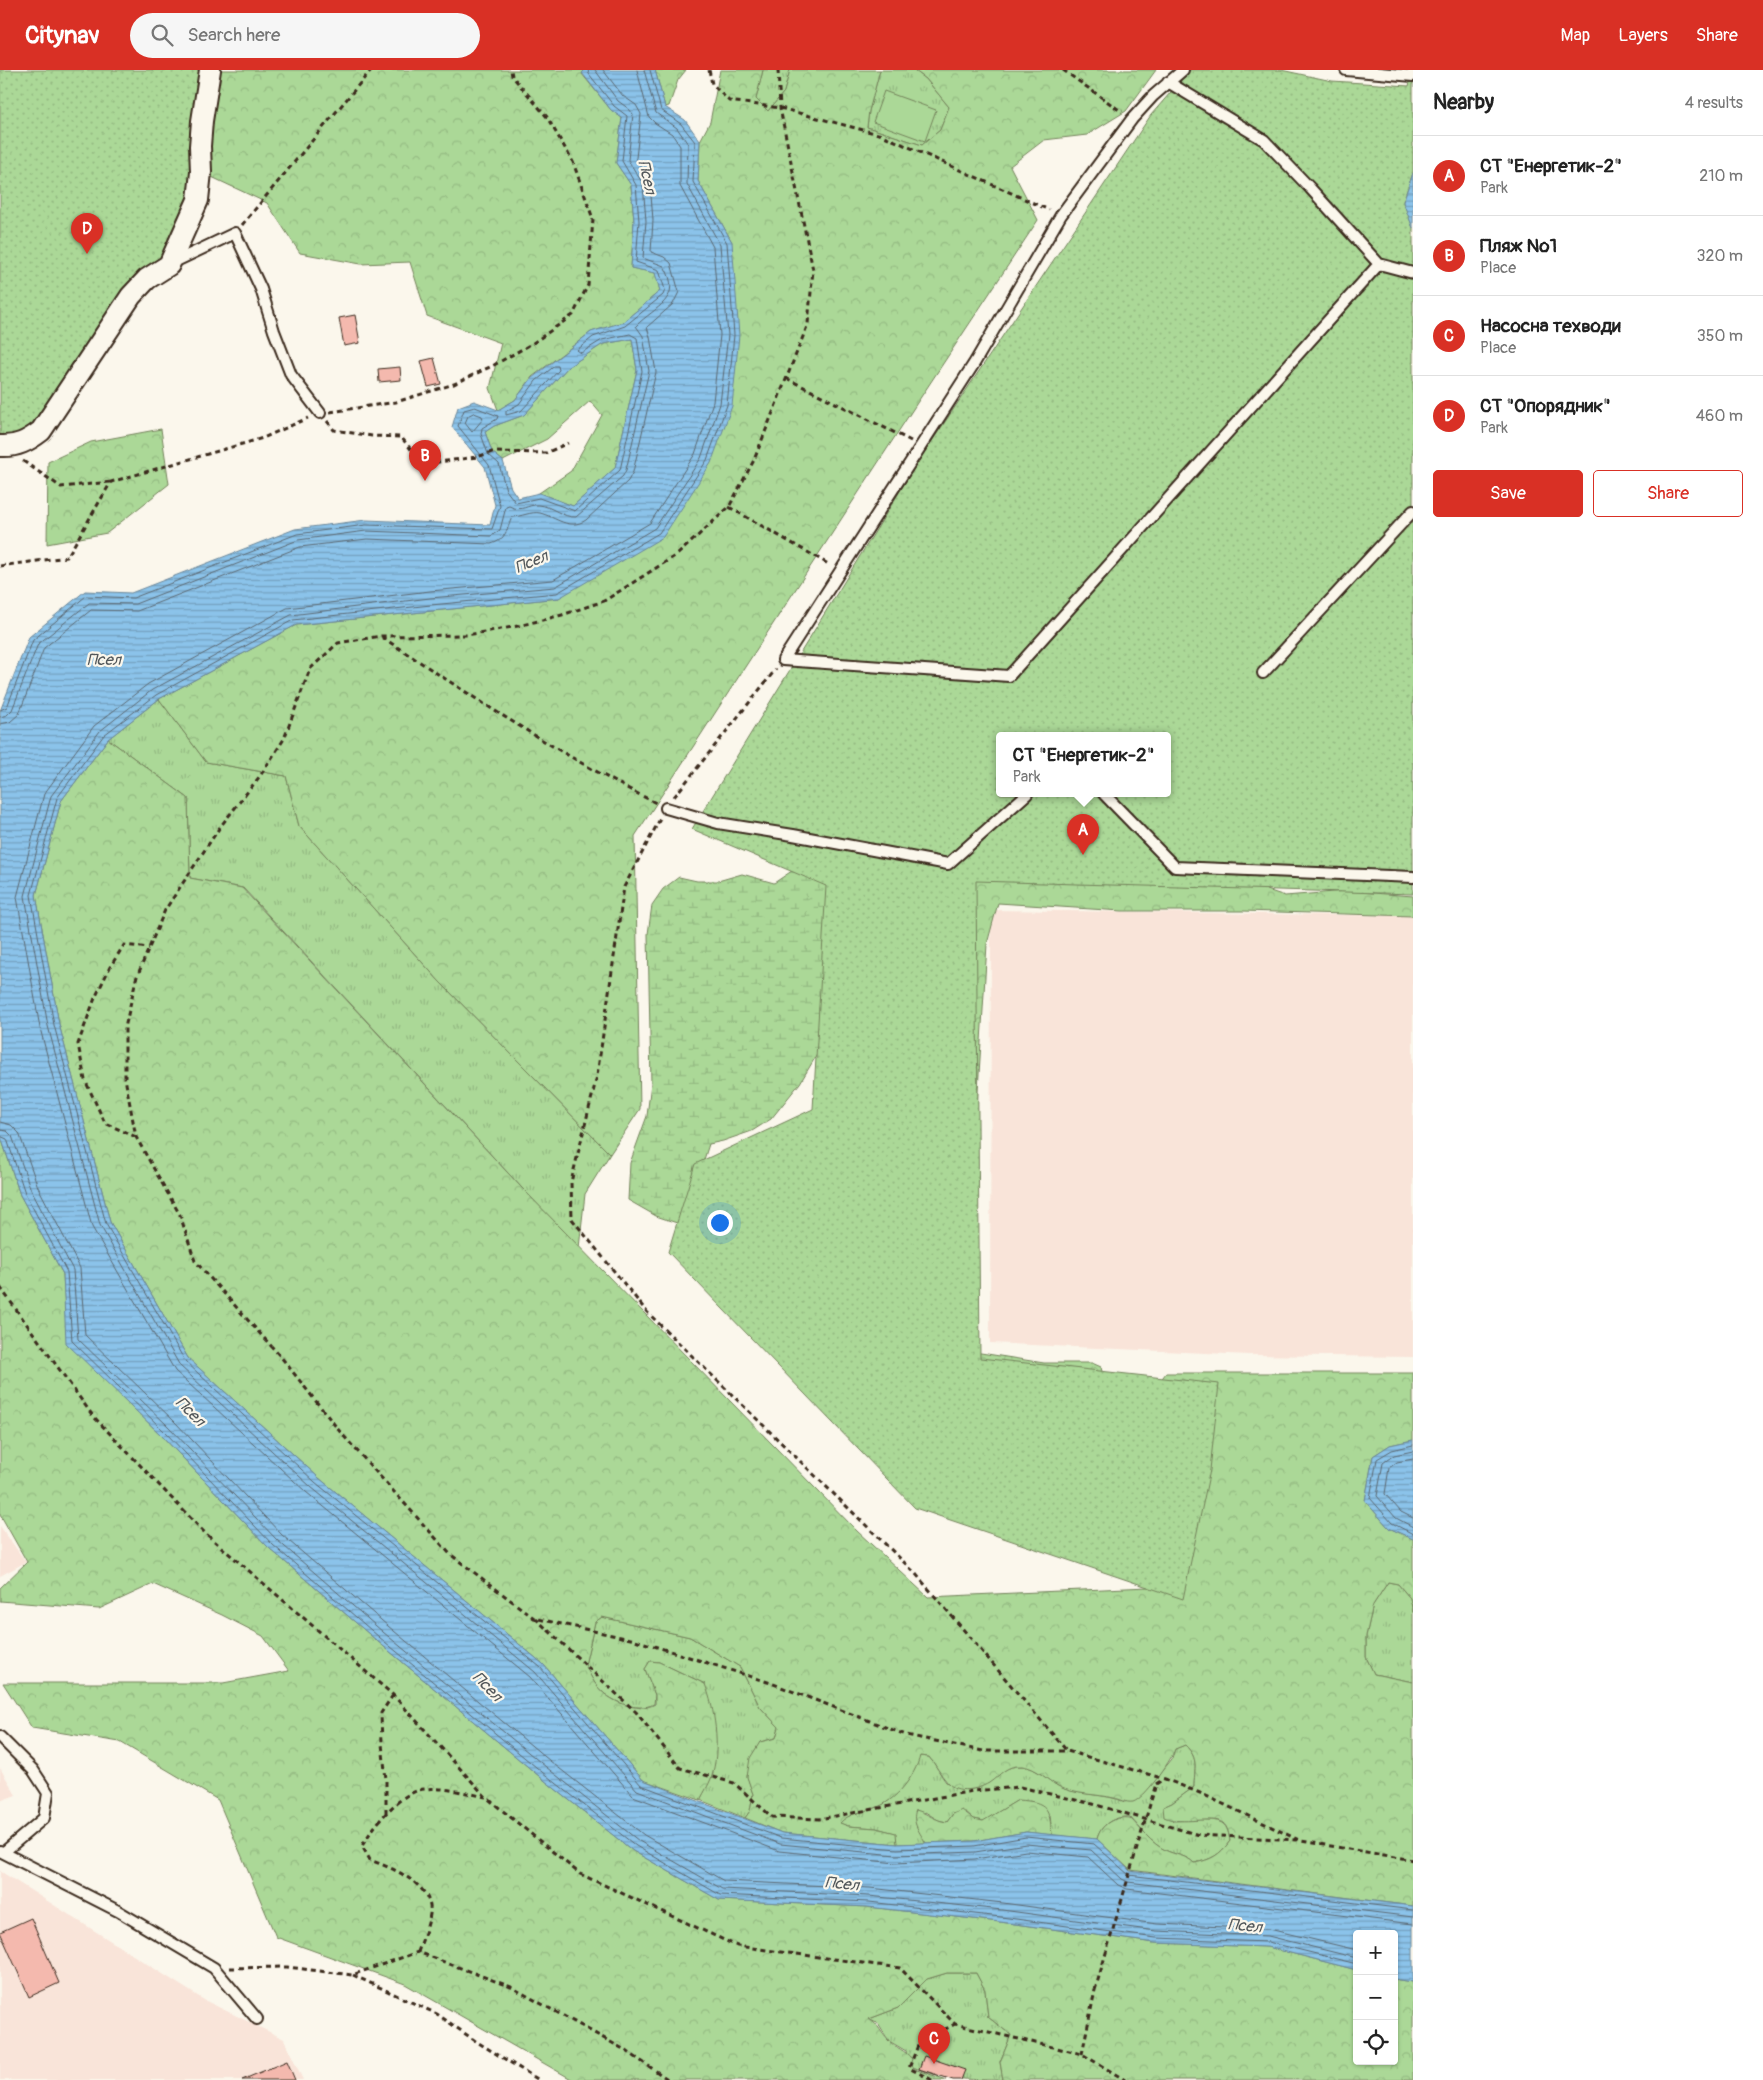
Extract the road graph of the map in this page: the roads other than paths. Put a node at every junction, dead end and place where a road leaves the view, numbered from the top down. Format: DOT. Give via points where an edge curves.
graph roads {
  1 [pos="210,70"];
  2 [pos="1183,70"];
  3 [pos="1346,70"];
  4 [pos="1413,76"];
  5 [pos="1168,82"];
  6 [pos="169,264"];
  7 [pos="1379,264"];
  8 [pos="1413,273"];
  9 [pos="320,413"];
  10 [pos="0,446"];
  11 [pos="1413,511"];
  12 [pos="1263,673"];
  13 [pos="1024,797"];
  14 [pos="1107,797"];
  15 [pos="666,808"];
  16 [pos="1413,876"];
  17 [pos="0,1737"];
  18 [pos="2,1851"];
  19 [pos="257,2019"];
  1 -- 6 [label="street" via="200,146 198,200"];
  2 -- 5 [label="lane"];
  3 -- 4 [label="lane"];
  5 -- 7 [label="lane" via="1264,140"];
  5 -- 7 [label="lane" via="1132,119 1061,216 975,362 783,660 1009,676"];
  6 -- 9 [label="lane" via="235,233 261,289 291,375"];
  6 -- 10 [label="street" via="147,279 131,296 41,431 30,440 14,446"];
  7 -- 8 [label="lane"];
  11 -- 12 [label="lane"];
  13 -- 15 [label="lane" via="948,864 718,824"];
  14 -- 16 [label="lane" via="1175,867"];
  17 -- 18 [label="lane" via="34,1770 48,1793 44,1818"];
  18 -- 19 [label="lane" via="118,1911 214,1968"];
}
